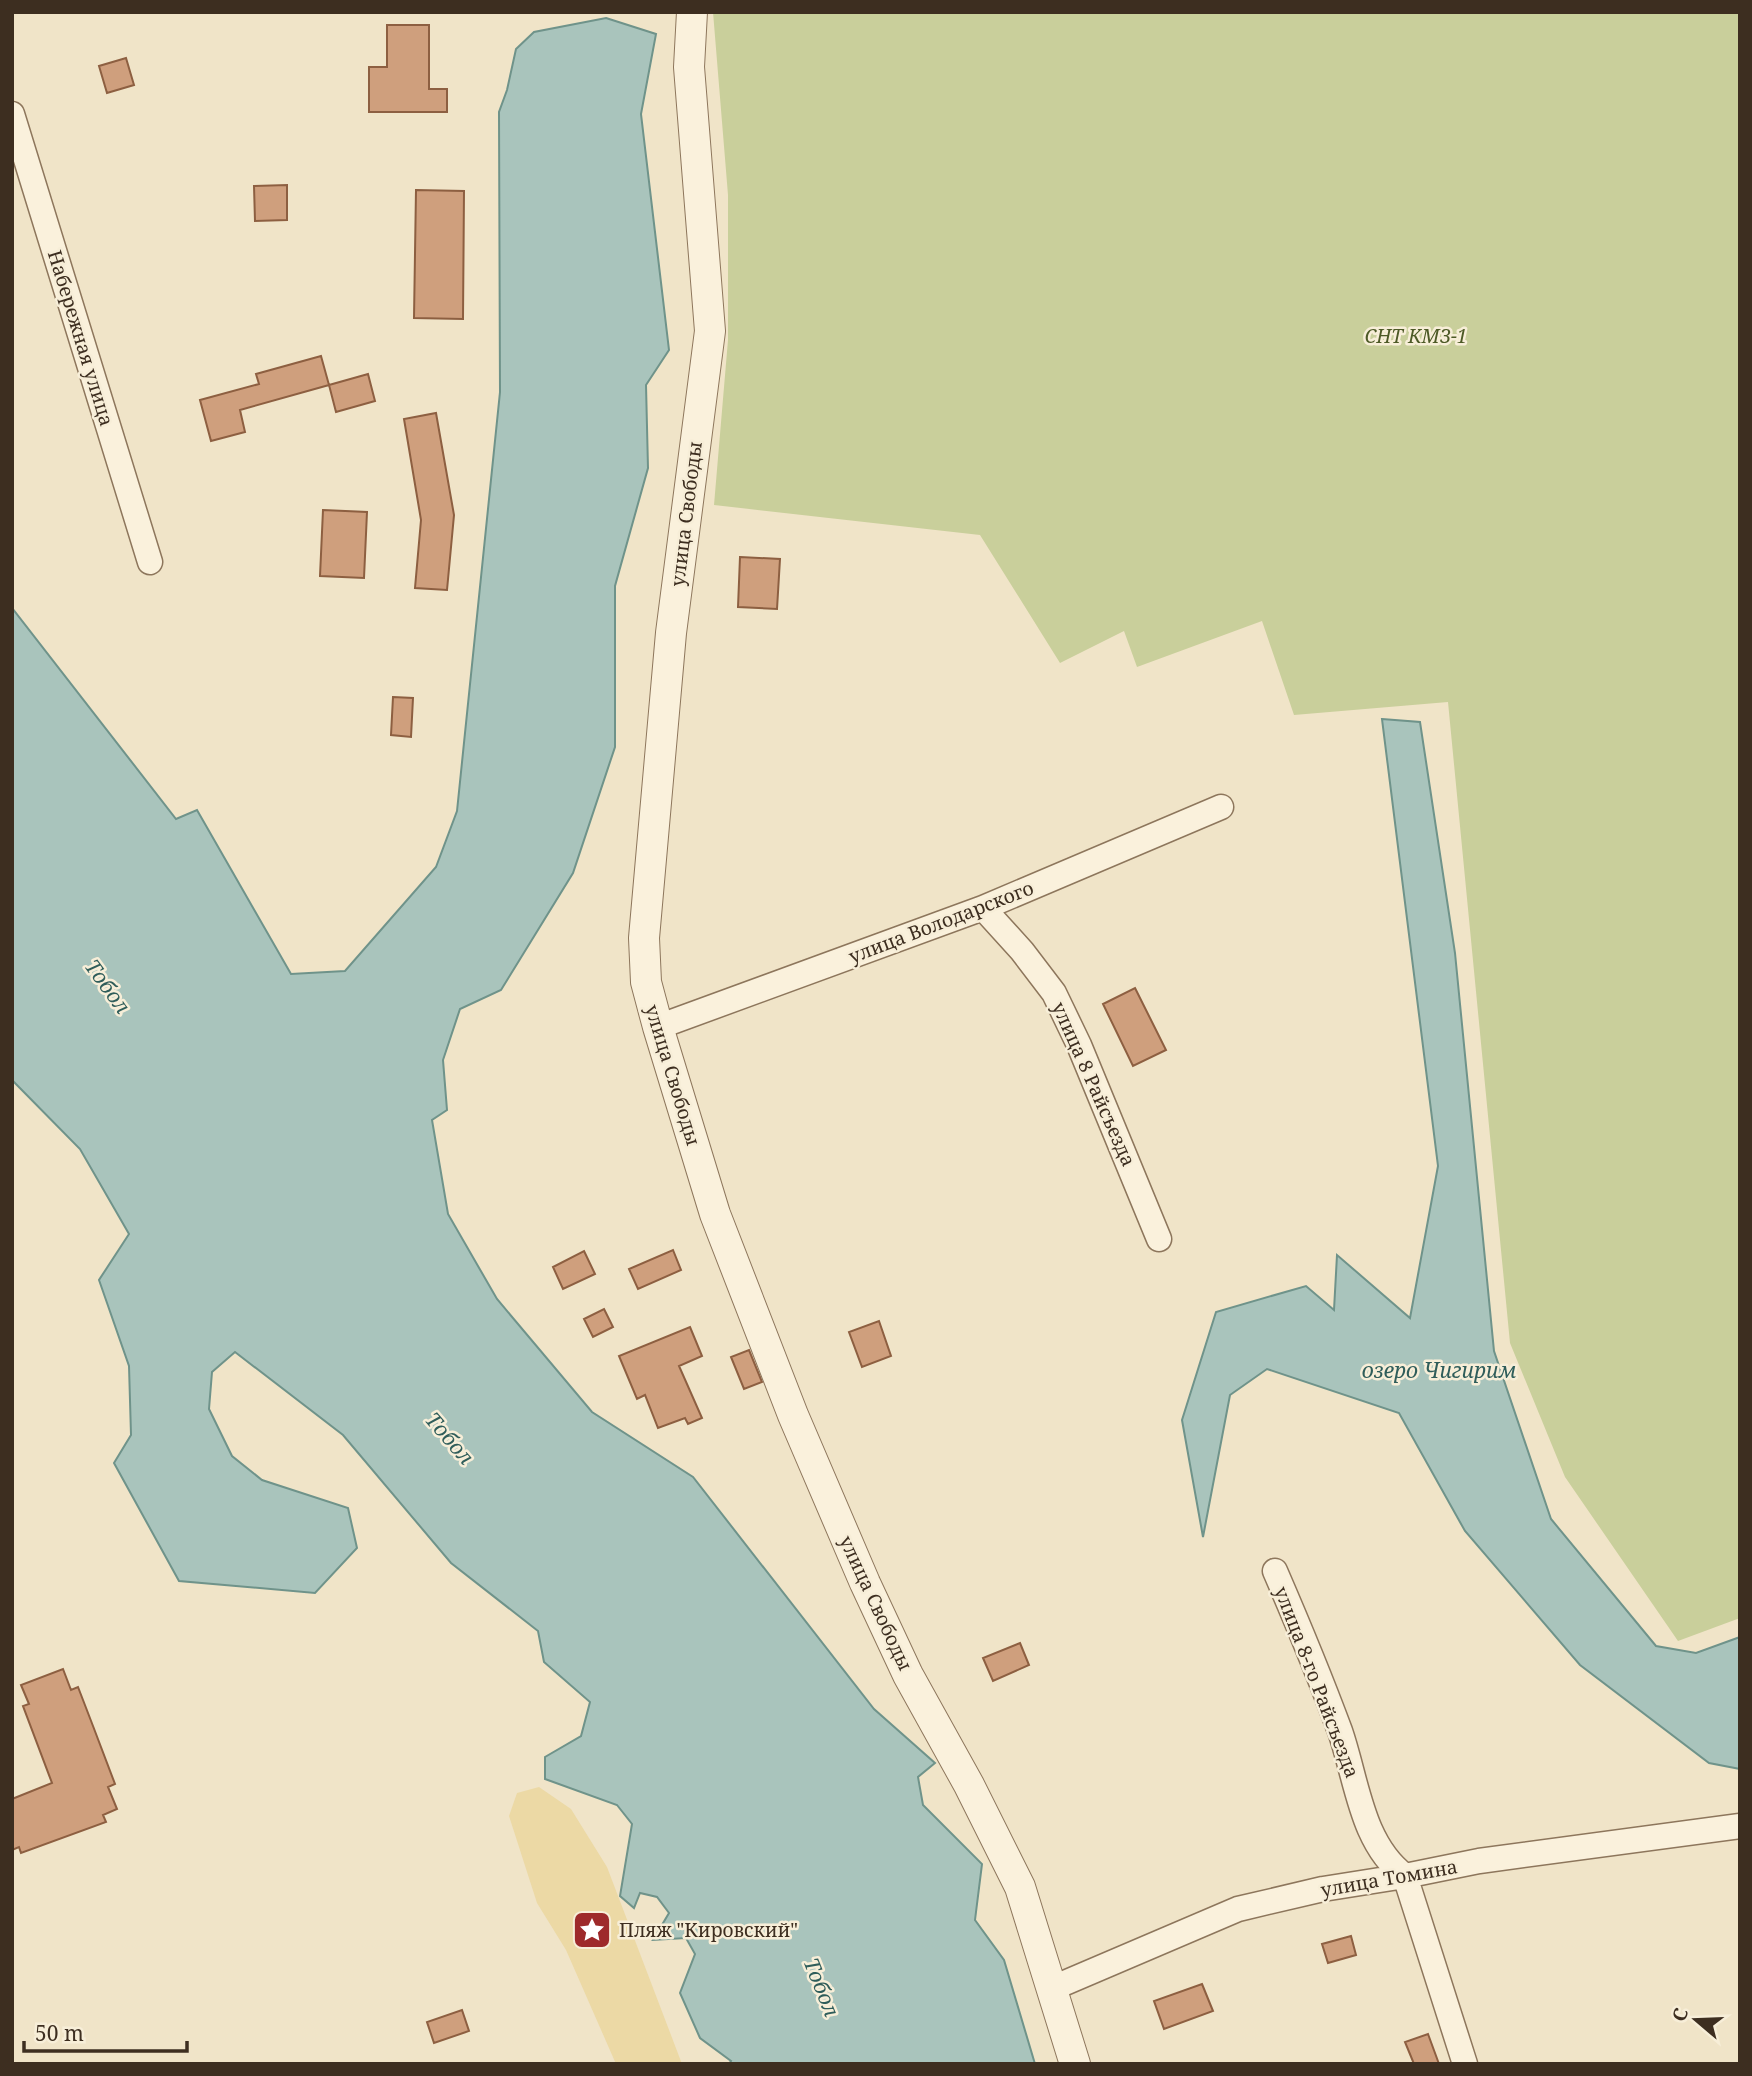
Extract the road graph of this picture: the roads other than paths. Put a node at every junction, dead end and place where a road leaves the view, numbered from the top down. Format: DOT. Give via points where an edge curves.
graph roads {
  1 [pos="692,12"];
  2 [pos="12,114"];
  3 [pos="150,562"];
  4 [pos="1221,807"];
  5 [pos="984,908"];
  6 [pos="658,1027"];
  7 [pos="1160,1239"];
  8 [pos="1275,1571"];
  9 [pos="1740,1826"];
  10 [pos="1405,1876"];
  11 [pos="1053,1988"];
  12 [pos="1075,2064"];
  13 [pos="1465,2064"];
  1 -- 6 [label="street, улица Свободы" via="690,67 710,331 671,633 644,938 646,982"];
  2 -- 3 [label="street, Набережная улица"];
  4 -- 5 [label="street, улица Володарского"];
  5 -- 6 [label="street, улица Володарского"];
  5 -- 7 [label="street, улица 8 Райсъезда" via="1054,993"];
  6 -- 11 [label="street, улица Свободы" via="715,1214 793,1415 908,1675 1020,1887"];
  8 -- 10 [label="street, улица 8-го Райсъезда" via="1341,1734 1368,1825"];
  9 -- 10 [label="street, улица Томина" via="1479,1861"];
  10 -- 11 [label="street, улица Томина" via="1238,1909"];
  10 -- 13 [label="street, улица 8-го Райсъезда"];
  11 -- 12 [label="street, улица Свободы"];
}
